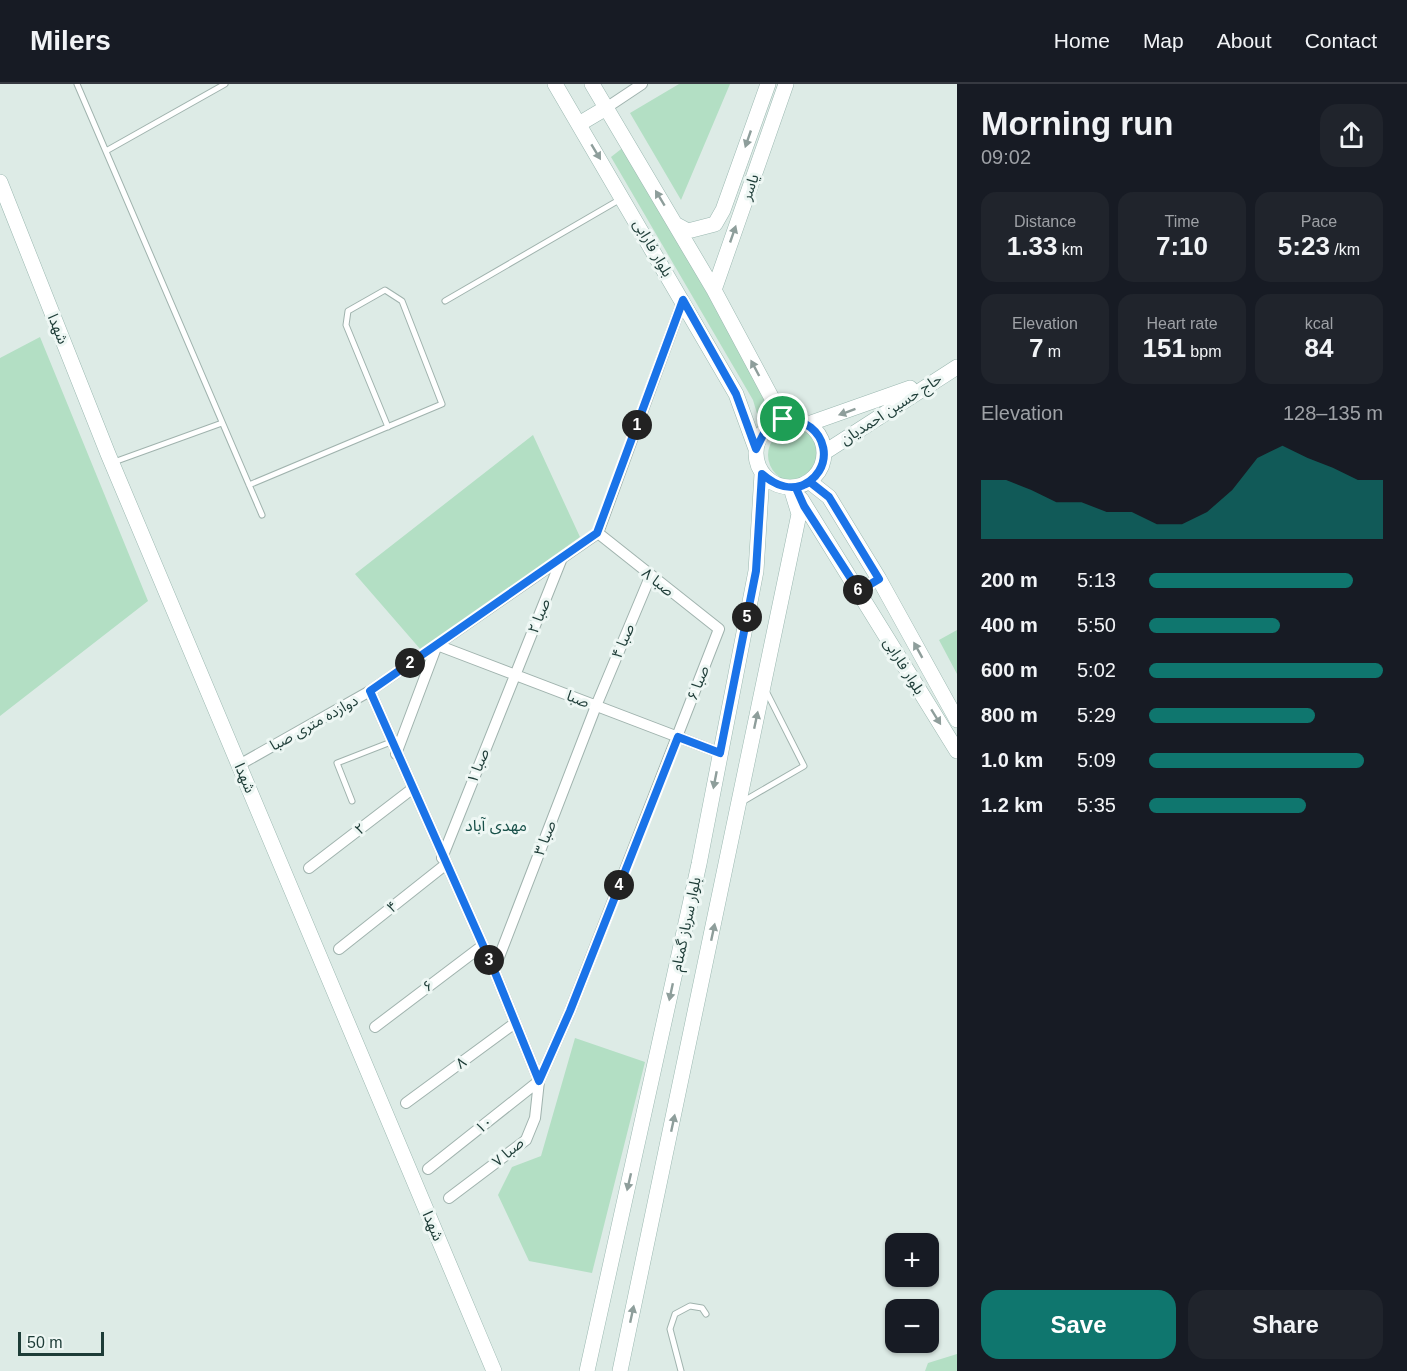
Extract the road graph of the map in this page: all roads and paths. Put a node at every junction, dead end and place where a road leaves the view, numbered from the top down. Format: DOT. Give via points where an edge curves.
graph roads {
  1 [pos="77,84"];
  2 [pos="225,84"];
  3 [pos="555,84"];
  4 [pos="592,84"];
  5 [pos="642,84"];
  6 [pos="768,84"];
  7 [pos="786,84"];
  8 [pos="606,108"];
  9 [pos="579,124"];
  10 [pos="106,151"];
  11 [pos="0,182"];
  12 [pos="623,197"];
  13 [pos="675,224"];
  14 [pos="714,290"];
  15 [pos="683,300"];
  16 [pos="445,301"];
  17 [pos="957,367"];
  18 [pos="940,376"];
  19 [pos="783,419"];
  20 [pos="222,423"];
  21 [pos="808,424"];
  22 [pos="388,427"];
  23 [pos="756,449"];
  24 [pos="825,452"];
  25 [pos="112,463"];
  26 [pos="762,474"];
  27 [pos="249,485"];
  28 [pos="799,486"];
  29 [pos="262,515"];
  30 [pos="597,533"];
  31 [pos="563,557"];
  32 [pos="650,577"];
  33 [pos="879,579"];
  34 [pos="859,591"];
  35 [pos="719,629"];
  36 [pos="437,645"];
  37 [pos="515,675"];
  38 [pos="763,686"];
  39 [pos="370,691"];
  40 [pos="597,706"];
  41 [pos="957,720"];
  42 [pos="678,737"];
  43 [pos="391,742"];
  44 [pos="957,752"];
  45 [pos="720,753"];
  46 [pos="396,754"];
  47 [pos="239,765"];
  48 [pos="412,789"];
  49 [pos="352,801"];
  50 [pos="738,804"];
  51 [pos="444,861"];
  52 [pos="309,868"];
  53 [pos="482,946"];
  54 [pos="339,949"];
  55 [pos="494,970"];
  56 [pos="515,1023"];
  57 [pos="375,1027"];
  58 [pos="539,1081"];
  59 [pos="406,1103"];
  60 [pos="428,1168"];
  61 [pos="449,1198"];
  62 [pos="706,1314"];
  63 [pos="494,1371"];
  64 [pos="587,1371"];
  65 [pos="620,1371"];
  66 [pos="681,1371"];
  1 -- 10 [label="lane"];
  2 -- 10 [label="lane"];
  3 -- 9 [label="main road, بلوار فارابی"];
  4 -- 8 [label="main road, بلوار فارابی"];
  5 -- 8 [label="street"];
  6 -- 13 [label="main road, یاسر, one-way" via="715,224 688,231"];
  14 -- 7 [label="main road, یاسر, one-way"];
  8 -- 9 [label="main road"];
  13 -- 8 [label="main road, بلوار فارابی, one-way"];
  9 -- 12 [label="main road, بلوار فارابی, one-way"];
  10 -- 20 [label="lane"];
  11 -- 25 [label="main road, شهدا"];
  12 -- 15 [label="main road, بلوار فارابی"];
  12 -- 16 [label="lane"];
  13 -- 14 [label="main road, بلوار فارابی"];
  19 -- 14 [label="main road, بلوار فارابی, one-way"];
  15 -- 23 [label="main road, بلوار فارابی" via="736,394"];
  15 -- 30 [label="street"];
  17 -- 18 [label="main road, حاج حسین احمدیان"];
  18 -- 21 [label="main road, one-way"];
  18 -- 24 [label="main road, حاج حسین احمدیان"];
  19 -- 21 [label="main road"];
  19 -- 23 [label="main road" via="766,429"];
  20 -- 25 [label="lane"];
  20 -- 27 [label="lane"];
  21 -- 24 [label="main road" via="820,436"];
  22 -- 22 [label="lane" via="442,404 402,301 385,290 348,311 346,325"];
  22 -- 27 [label="lane"];
  23 -- 26 [label="main road"];
  24 -- 28 [label="main road" via="821,468"];
  25 -- 47 [label="main road, شهدا"];
  26 -- 28 [label="main road" via="775,485"];
  26 -- 45 [label="main road, بلوار سرباز گمنام" via="756,571"];
  27 -- 29 [label="lane"];
  28 -- 33 [label="main road, بلوار فارابی" via="829,497"];
  28 -- 34 [label="main road, بلوار فارابی" via="804,506"];
  28 -- 38 [label="main road, بلوار سرباز گمنام" via="799,514"];
  30 -- 31 [label="street, دوازده متری صبا"];
  30 -- 32 [label="street, صبا ۸"];
  31 -- 36 [label="street, دوازده متری صبا"];
  31 -- 37 [label="street, صبا ۲"];
  32 -- 35 [label="street, صبا ۸"];
  32 -- 40 [label="street, صبا ۴"];
  33 -- 34 [label="main road"];
  41 -- 33 [label="main road, بلوار فارابی, one-way"];
  34 -- 44 [label="main road, بلوار فارابی, one-way"];
  35 -- 42 [label="street, صبا ۶"];
  36 -- 37 [label="street, صبا"];
  36 -- 39 [label="street, دوازده متری صبا"];
  36 -- 46 [label="street"];
  37 -- 40 [label="street, صبا"];
  37 -- 51 [label="street, صبا ۱"];
  50 -- 38 [label="main road, بلوار سرباز گمنام, one-way"];
  38 -- 50 [label="lane" via="804,766"];
  39 -- 43 [label="street, صبا ۷"];
  39 -- 47 [label="street, دوازده متری صبا"];
  40 -- 42 [label="street, صبا"];
  40 -- 55 [label="street, صبا ۳"];
  42 -- 45 [label="street, صبا"];
  42 -- 58 [label="street, صبا ۶"];
  43 -- 46 [label="street, صبا ۷"];
  43 -- 49 [label="lane" via="337,763"];
  45 -- 64 [label="main road, بلوار سرباز گمنام, one-way"];
  46 -- 48 [label="street, صبا ۷"];
  47 -- 63 [label="main road, شهدا"];
  48 -- 51 [label="street, صبا ۷"];
  48 -- 52 [label="street, ۲"];
  65 -- 50 [label="main road, بلوار سرباز گمنام, one-way"];
  51 -- 53 [label="street, صبا ۷"];
  51 -- 54 [label="street, ۴"];
  53 -- 55 [label="street, صبا ۷"];
  53 -- 57 [label="street, ۶"];
  55 -- 56 [label="street, صبا ۷"];
  56 -- 58 [label="street, صبا ۷"];
  56 -- 59 [label="street, ۸"];
  58 -- 60 [label="street, ۱۰"];
  58 -- 61 [label="street, صبا ۷" via="535,1118 526,1140"];
  62 -- 66 [label="lane" via="702,1308 690,1306 675,1314 670,1329"];
}
